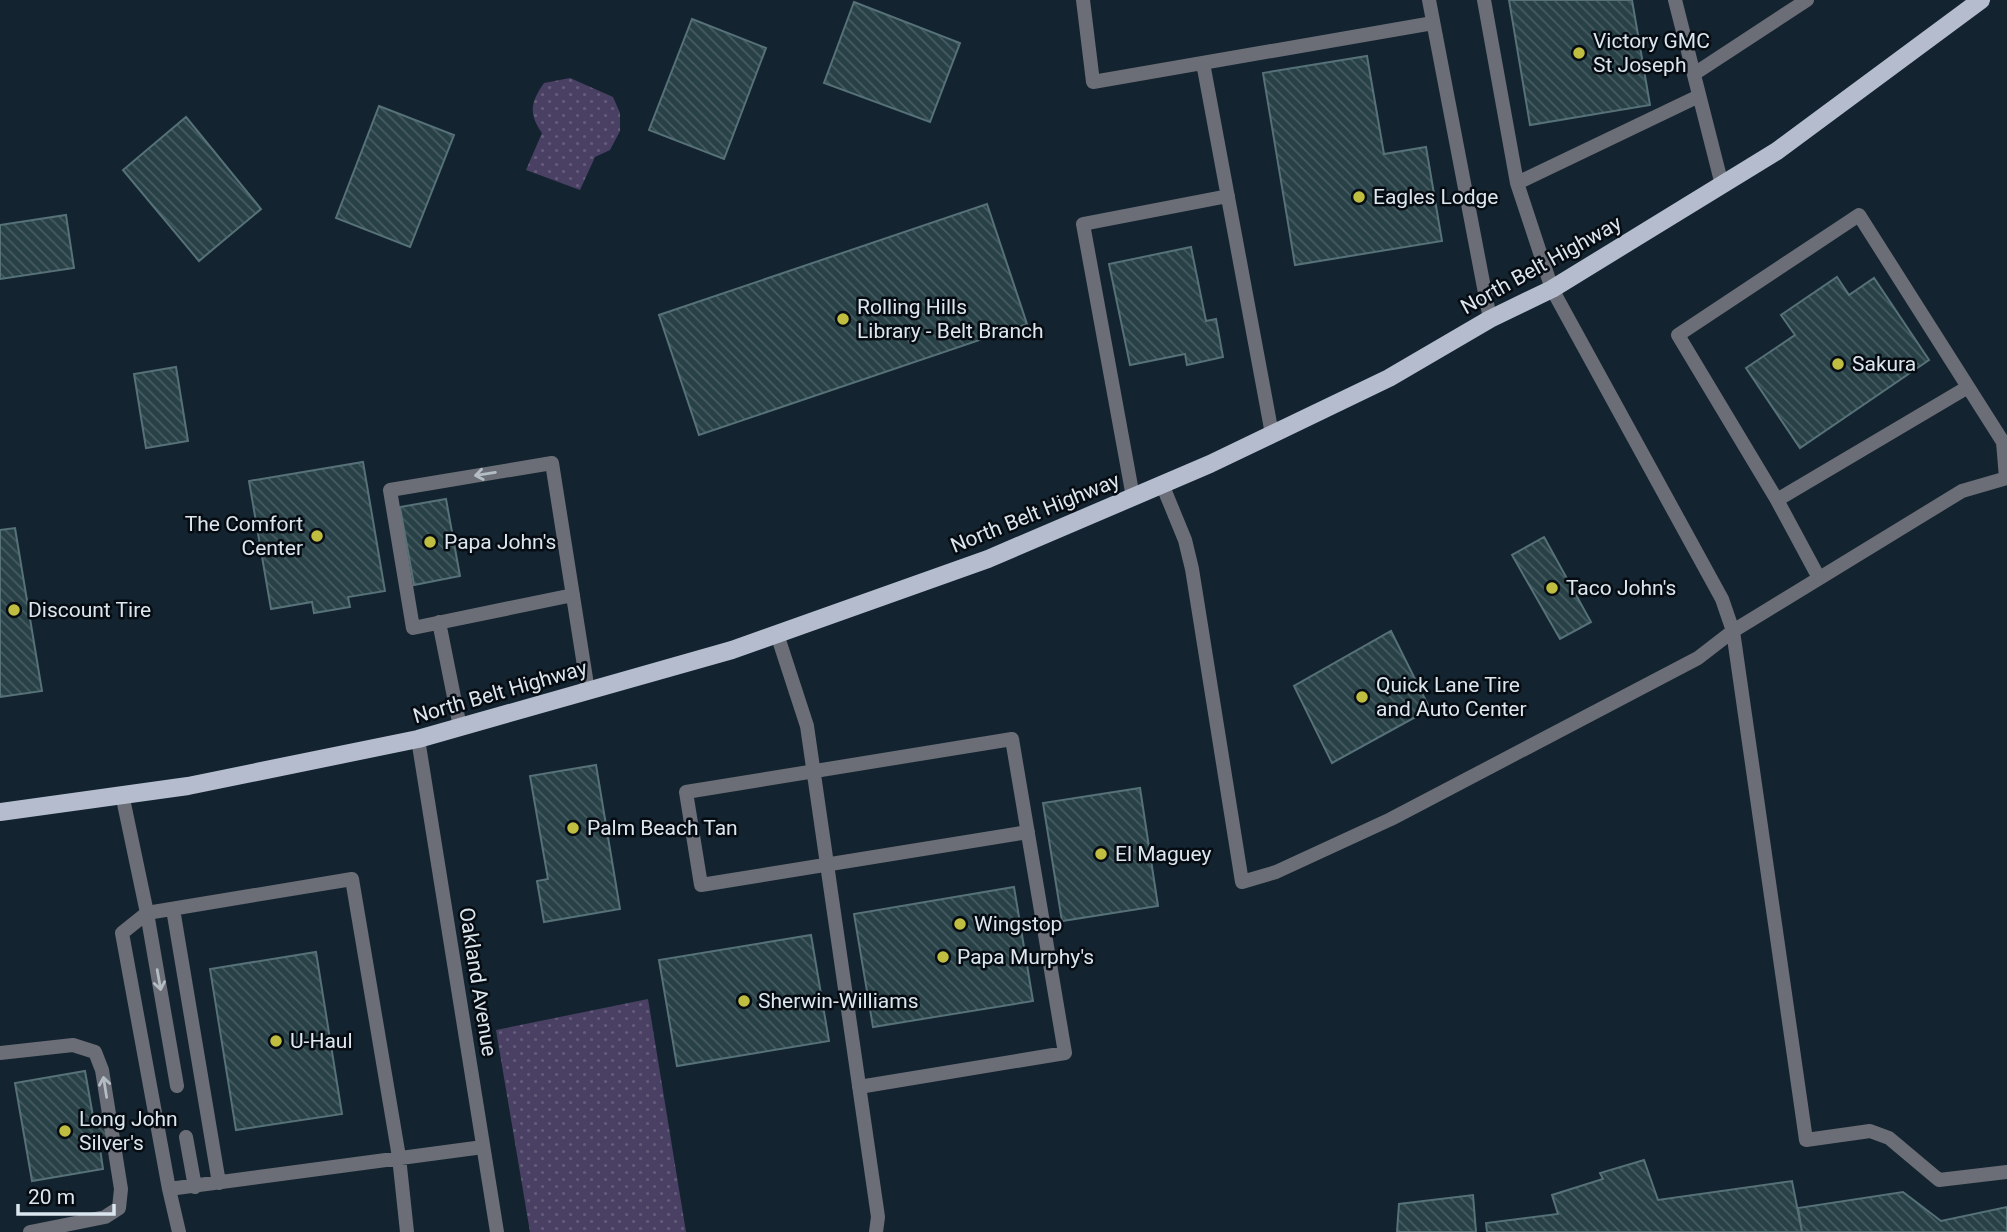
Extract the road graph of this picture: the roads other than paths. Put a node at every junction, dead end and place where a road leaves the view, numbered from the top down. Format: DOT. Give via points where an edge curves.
graph roads {
  1 [pos="1083,0"];
  2 [pos="1429,0"];
  3 [pos="1484,0"];
  4 [pos="1675,0"];
  5 [pos="1807,0"];
  6 [pos="1981,0"];
  7 [pos="1433,23"];
  8 [pos="1203,63"];
  9 [pos="1694,74"];
  10 [pos="1699,96"];
  11 [pos="1517,183"];
  12 [pos="1722,185"];
  13 [pos="1228,196"];
  14 [pos="1552,289"];
  15 [pos="1490,319"];
  16 [pos="1968,387"];
  17 [pos="1272,434"];
  18 [pos="2007,478"];
  19 [pos="1162,484"];
  20 [pos="1133,497"];
  21 [pos="1777,500"];
  22 [pos="1819,578"];
  23 [pos="573,595"];
  24 [pos="439,622"];
  25 [pos="1733,631"];
  26 [pos="777,634"];
  27 [pos="588,691"];
  28 [pos="460,727"];
  29 [pos="418,739"];
  30 [pos="813,770"];
  31 [pos="122,794"];
  32 [pos="0,812"];
  33 [pos="1028,832"];
  34 [pos="827,863"];
  35 [pos="173,909"];
  36 [pos="147,913"];
  37 [pos="0,1053"];
  38 [pos="177,1086"];
  39 [pos="859,1087"];
  40 [pos="186,1137"];
  41 [pos="483,1147"];
  42 [pos="399,1157"];
  43 [pos="2007,1172"];
  44 [pos="219,1183"];
  45 [pos="195,1187"];
  46 [pos="169,1189"];
  47 [pos="30,1232"];
  48 [pos="179,1232"];
  49 [pos="407,1232"];
  50 [pos="497,1232"];
  51 [pos="876,1232"];
  1 -- 8 [label="street" via="1093,82"];
  2 -- 7 [label="street"];
  3 -- 11 [label="street"];
  4 -- 9 [label="street"];
  5 -- 9 [label="street"];
  6 -- 12 [label="main road, North Belt Highway" via="1777,151"];
  7 -- 8 [label="street"];
  7 -- 15 [label="street"];
  8 -- 13 [label="street"];
  9 -- 10 [label="street"];
  10 -- 11 [label="street"];
  10 -- 12 [label="street"];
  11 -- 14 [label="street"];
  12 -- 14 [label="main road, North Belt Highway"];
  13 -- 17 [label="street"];
  13 -- 20 [label="street" via="1083,224"];
  14 -- 15 [label="main road, North Belt Highway"];
  14 -- 25 [label="street" via="1722,599"];
  15 -- 17 [label="main road, North Belt Highway" via="1389,378"];
  16 -- 18 [label="street" via="2003,442"];
  16 -- 21 [label="street"];
  16 -- 21 [label="street" via="1859,215 1678,335"];
  17 -- 19 [label="main road, North Belt Highway"];
  18 -- 22 [label="street" via="1962,491"];
  19 -- 20 [label="main road, North Belt Highway"];
  19 -- 25 [label="street" via="1192,569 1242,882 1276,872 1391,819 1698,657"];
  20 -- 26 [label="main road, North Belt Highway" via="988,559"];
  21 -- 22 [label="street"];
  22 -- 25 [label="street"];
  23 -- 24 [label="street"];
  23 -- 24 [label="street, one-way" via="552,463 390,490 413,628"];
  23 -- 27 [label="street"];
  24 -- 28 [label="street"];
  25 -- 43 [label="street" via="1805,1140 1870,1131 1889,1138 1939,1180"];
  26 -- 27 [label="main road, North Belt Highway"];
  26 -- 30 [label="street" via="807,726"];
  27 -- 28 [label="main road, North Belt Highway"];
  28 -- 29 [label="main road, North Belt Highway"];
  29 -- 31 [label="main road, North Belt Highway" via="188,786"];
  29 -- 41 [label="street, Oakland Avenue"];
  30 -- 33 [label="street" via="1012,739"];
  30 -- 34 [label="street"];
  30 -- 34 [label="street" via="686,792 701,885"];
  31 -- 32 [label="main road, North Belt Highway"];
  31 -- 36 [label="street"];
  33 -- 34 [label="street"];
  33 -- 39 [label="street" via="1065,1053"];
  34 -- 39 [label="street"];
  35 -- 36 [label="street"];
  35 -- 42 [label="street" via="352,879"];
  35 -- 44 [label="street"];
  36 -- 38 [label="street, one-way"];
  36 -- 46 [label="street" via="122,933"];
  47 -- 37 [label="street, one-way" via="105,1217 119,1208 121,1189 102,1070 94,1052 73,1045"];
  39 -- 51 [label="street" via="878,1217"];
  40 -- 45 [label="street"];
  41 -- 42 [label="street"];
  41 -- 50 [label="street, Oakland Avenue"];
  42 -- 44 [label="street"];
  42 -- 49 [label="street"];
  44 -- 45 [label="street"];
  45 -- 46 [label="street"];
  46 -- 48 [label="street"];
}
